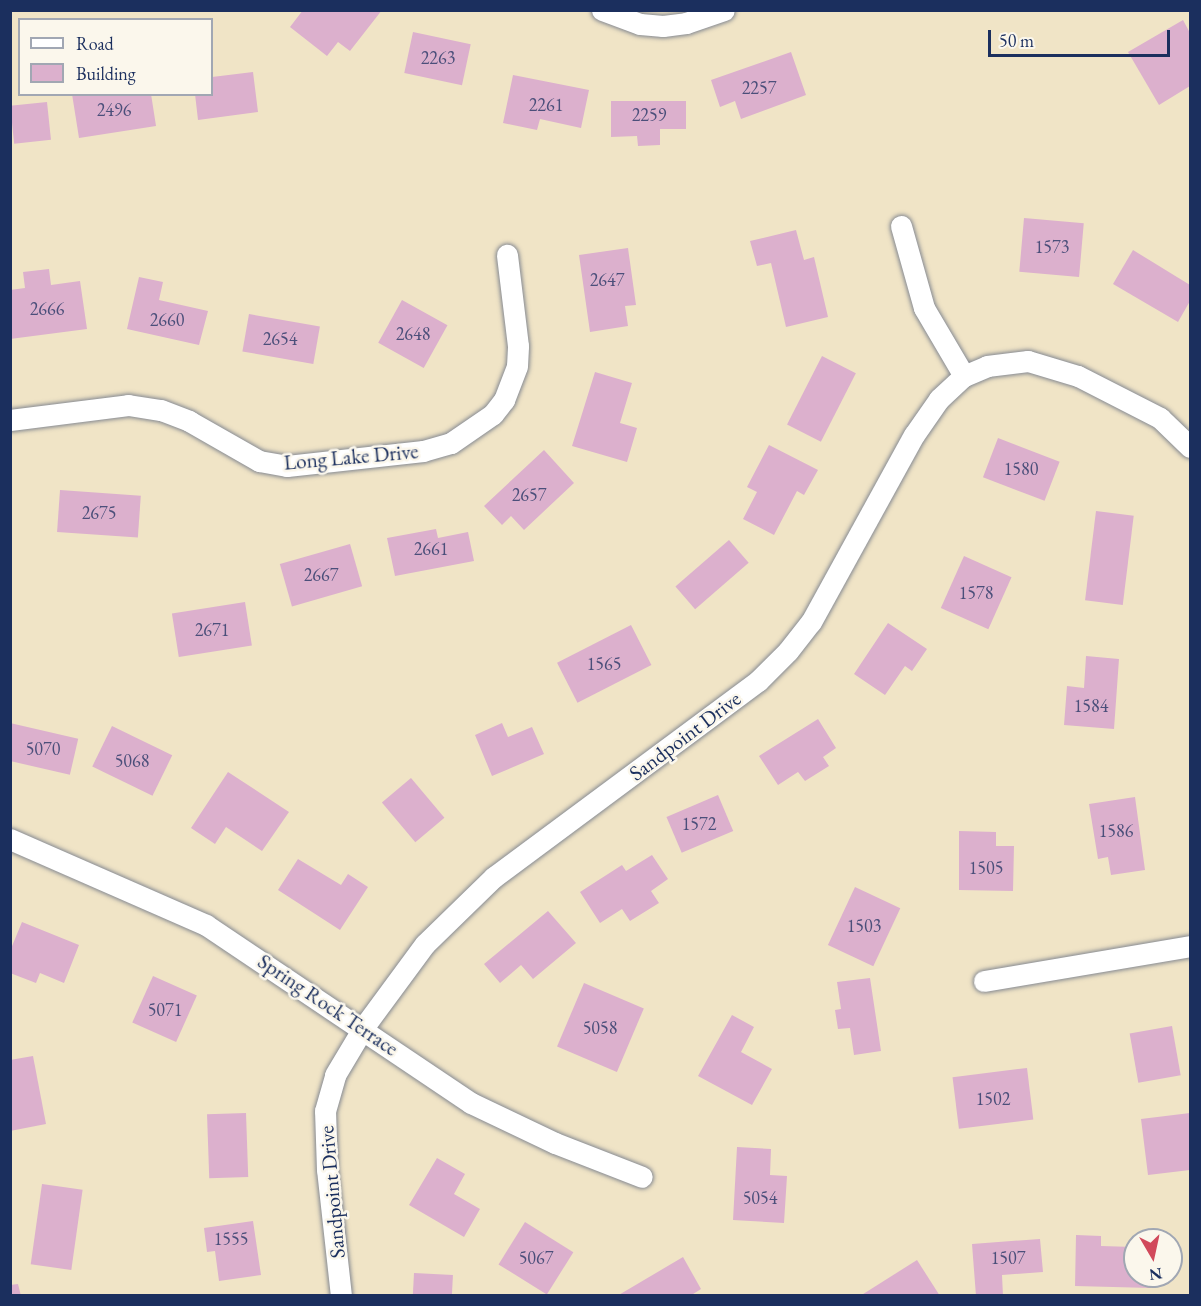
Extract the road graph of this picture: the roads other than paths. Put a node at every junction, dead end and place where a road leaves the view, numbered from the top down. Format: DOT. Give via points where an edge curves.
graph roads {
  1 [pos="602,10"];
  2 [pos="724,10"];
  3 [pos="901,226"];
  4 [pos="507,255"];
  5 [pos="964,376"];
  6 [pos="10,420"];
  7 [pos="1191,447"];
  8 [pos="10,839"];
  9 [pos="1191,946"];
  10 [pos="984,981"];
  11 [pos="363,1028"];
  12 [pos="642,1177"];
  13 [pos="341,1296"];
  1 -- 2 [label="street" via="640,24 663,26 686,24"];
  3 -- 5 [label="street" via="924,308"];
  4 -- 6 [label="street, Long Lake Drive" via="517,366 504,400 493,414 451,443 423,452 287,466 259,461 189,421 161,410 118,406"];
  5 -- 7 [label="street, Sandpoint Drive" via="1007,362 1054,366 1160,418"];
  5 -- 11 [label="street, Sandpoint Drive" via="925,418 821,605 788,651 758,681 494,877 425,944"];
  8 -- 11 [label="street, Spring Rock Terrace" via="206,924"];
  9 -- 10 [label="street"];
  11 -- 12 [label="street, Spring Rock Terrace" via="493,1115"];
  11 -- 13 [label="street, Sandpoint Drive" via="335,1074 325,1112 327,1170"];
}
